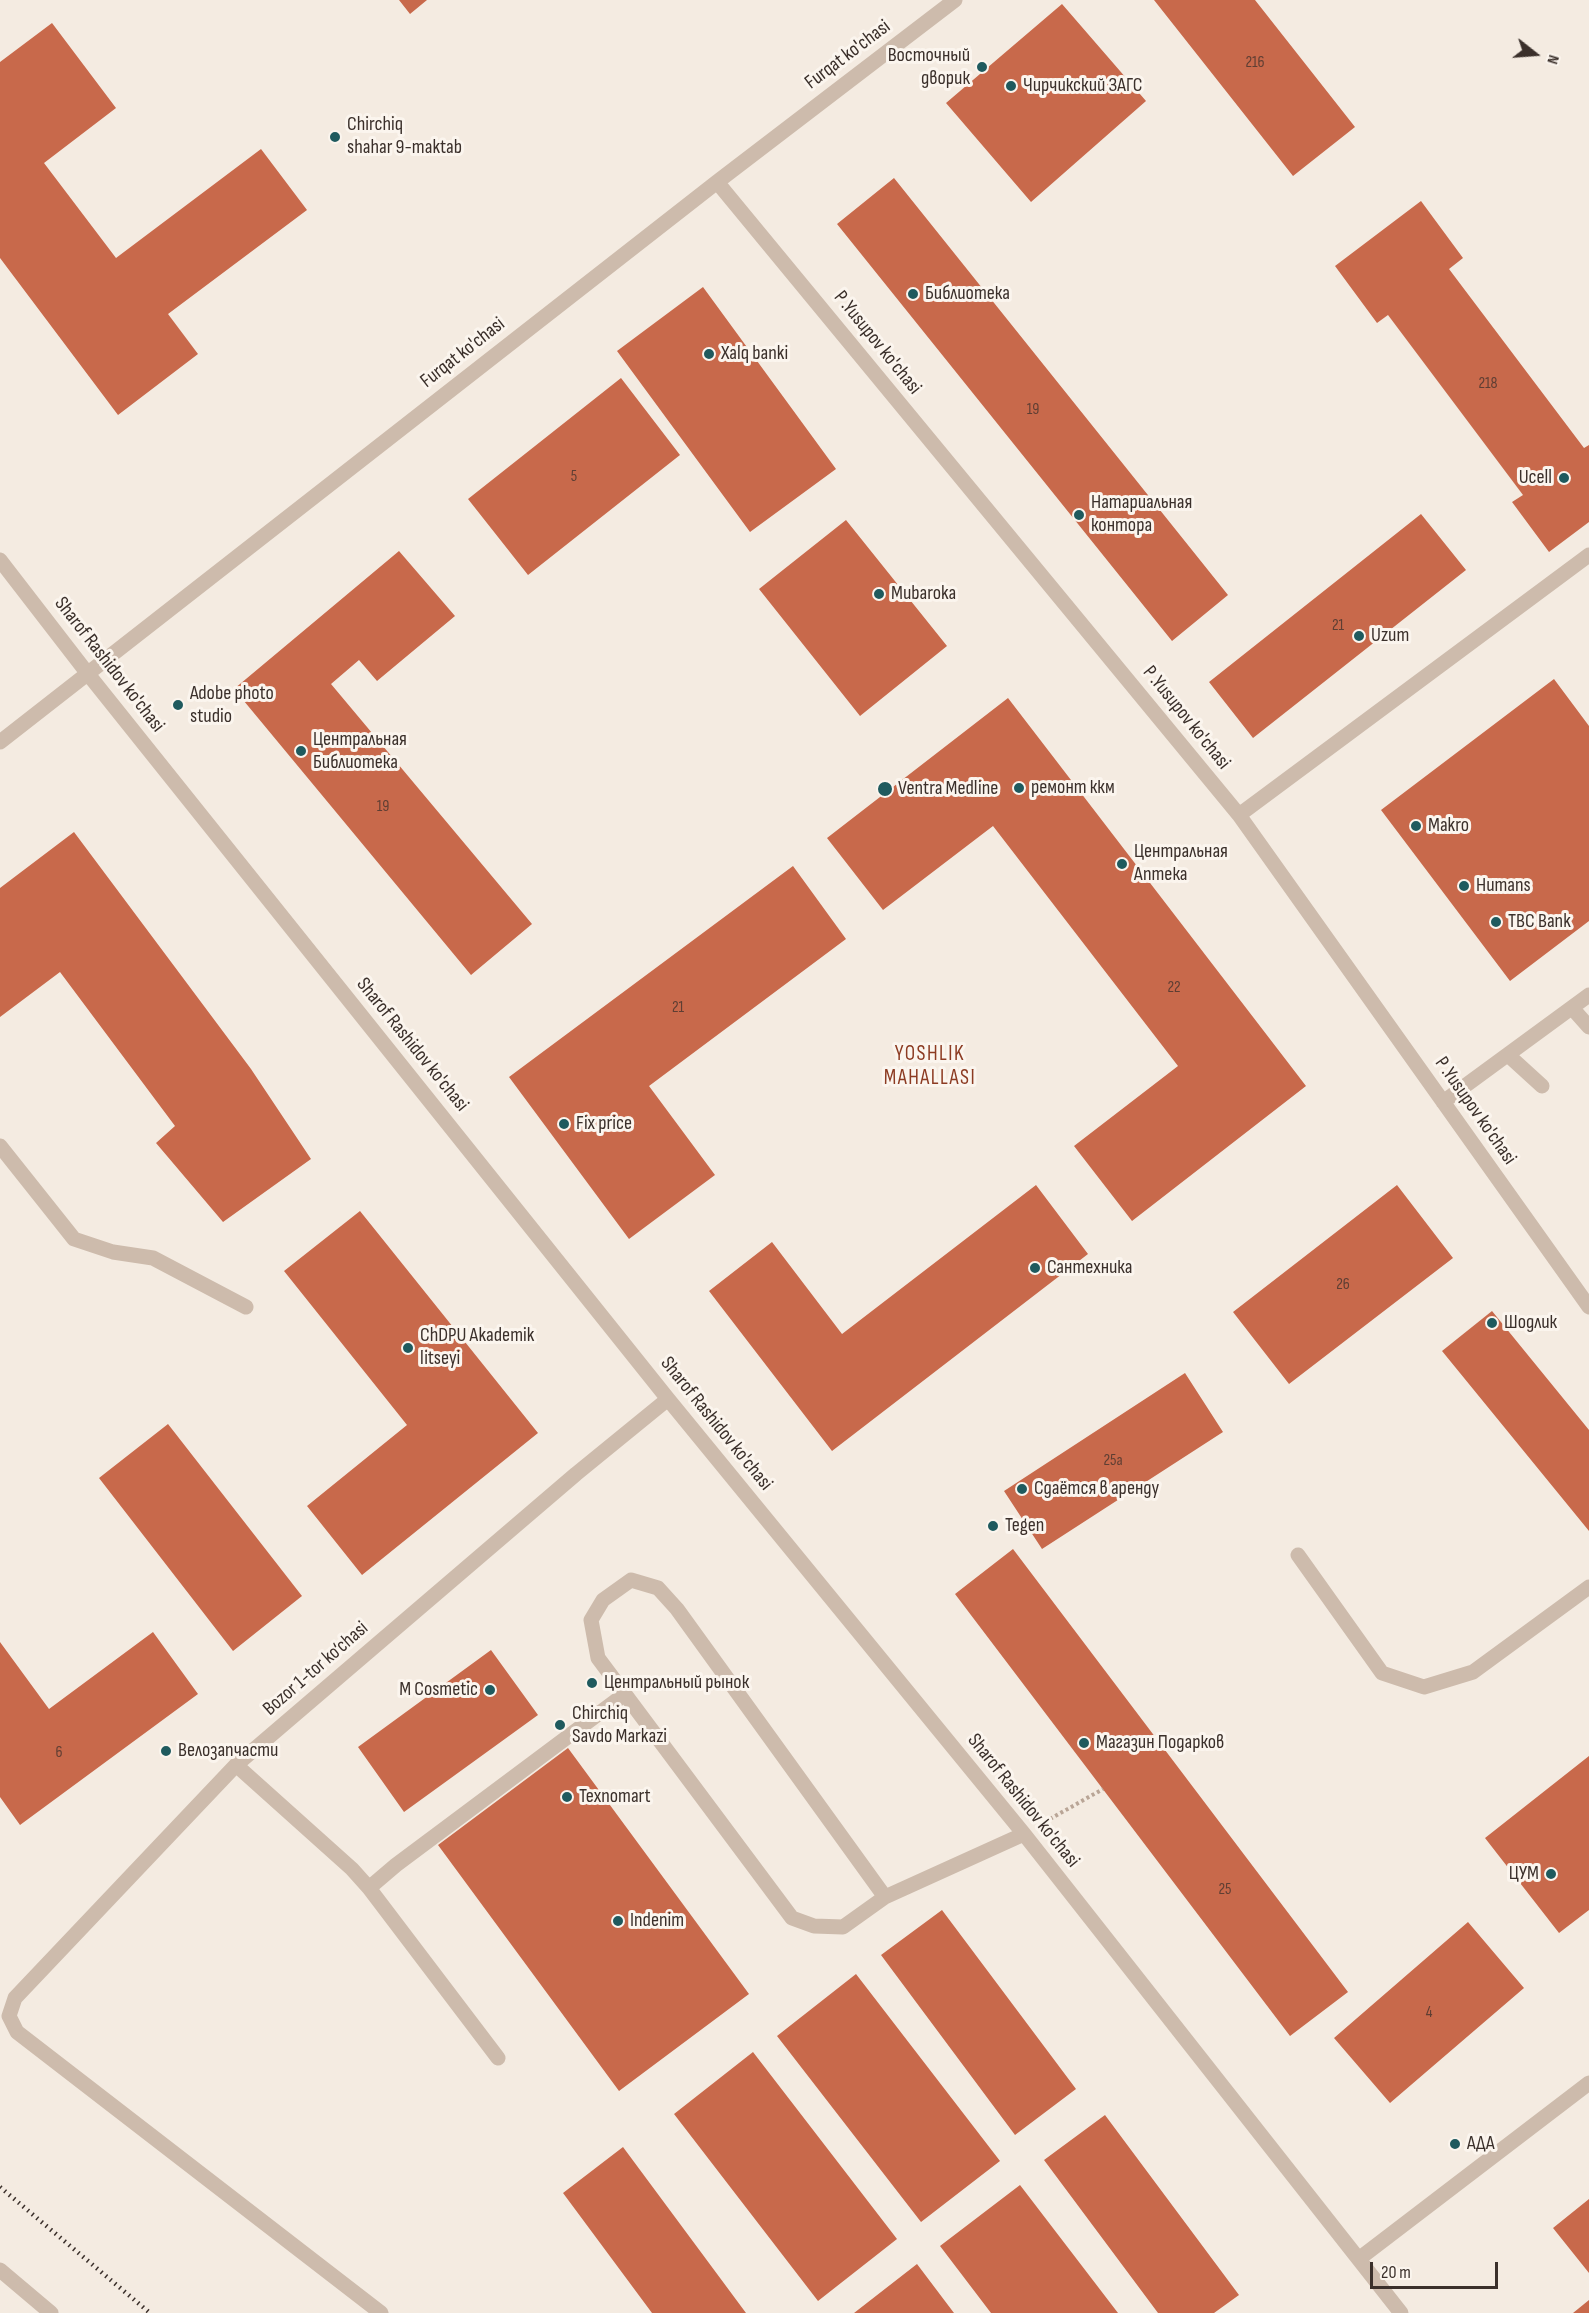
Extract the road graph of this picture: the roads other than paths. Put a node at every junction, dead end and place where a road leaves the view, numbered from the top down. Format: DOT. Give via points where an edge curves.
graph roads {
  1 [pos="955,0"];
  2 [pos="717,182"];
  3 [pos="1589,555"];
  4 [pos="0,560"];
  5 [pos="88,674"];
  6 [pos="0,742"];
  7 [pos="1239,815"];
  8 [pos="1589,995"];
  9 [pos="1573,1009"];
  10 [pos="1589,1027"];
  11 [pos="1508,1055"];
  12 [pos="1542,1086"];
  13 [pos="1443,1102"];
  14 [pos="0,1146"];
  15 [pos="246,1307"];
  16 [pos="1589,1308"];
  17 [pos="668,1399"];
  18 [pos="1298,1555"];
  19 [pos="1589,1587"];
  20 [pos="625,1694"];
  21 [pos="236,1765"];
  22 [pos="1024,1834"];
  23 [pos="369,1888"];
  24 [pos="885,1897"];
  25 [pos="498,2058"];
  26 [pos="1589,2083"];
  27 [pos="1360,2258"];
  28 [pos="0,2270"];
  29 [pos="51,2313"];
  30 [pos="381,2313"];
  31 [pos="1401,2313"];
  1 -- 2 [label="street, Furqat ko'chasi"];
  2 -- 5 [label="street, Furqat ko'chasi"];
  2 -- 7 [label="street, P .Yusupov ko'chasi"];
  3 -- 7 [label="street"];
  4 -- 5 [label="street, Sharof Rashidov ko'chasi"];
  5 -- 6 [label="street, Furqat ko'chasi"];
  5 -- 17 [label="street, Sharof Rashidov ko'chasi"];
  7 -- 13 [label="street, P .Yusupov ko'chasi"];
  8 -- 9 [label="street"];
  9 -- 10 [label="street"];
  9 -- 11 [label="street"];
  11 -- 12 [label="street"];
  11 -- 13 [label="street"];
  13 -- 16 [label="street, P .Yusupov ko'chasi"];
  14 -- 15 [label="street" via="74,1239 113,1252 153,1258"];
  17 -- 21 [label="street, Bozor 1-tor ko‘chasi"];
  17 -- 22 [label="street, Sharof Rashidov ko'chasi"];
  18 -- 19 [label="street" via="1382,1673 1424,1687 1473,1672"];
  20 -- 23 [label="street"];
  20 -- 24 [label="street" via="792,1918 814,1926 843,1927"];
  20 -- 24 [label="street" via="598,1658 591,1620 603,1600 631,1580 658,1588 676,1609"];
  21 -- 23 [label="street"];
  21 -- 30 [label="street, Bozor 1-tor ko‘chasi" via="15,1998 9,2016 17,2032"];
  22 -- 24 [label="street"];
  22 -- 27 [label="street, Sharof Rashidov ko'chasi"];
  23 -- 25 [label="street"];
  26 -- 27 [label="street"];
  27 -- 31 [label="street, Sharof Rashidov ko'chasi"];
  28 -- 29 [label="street"];
}
